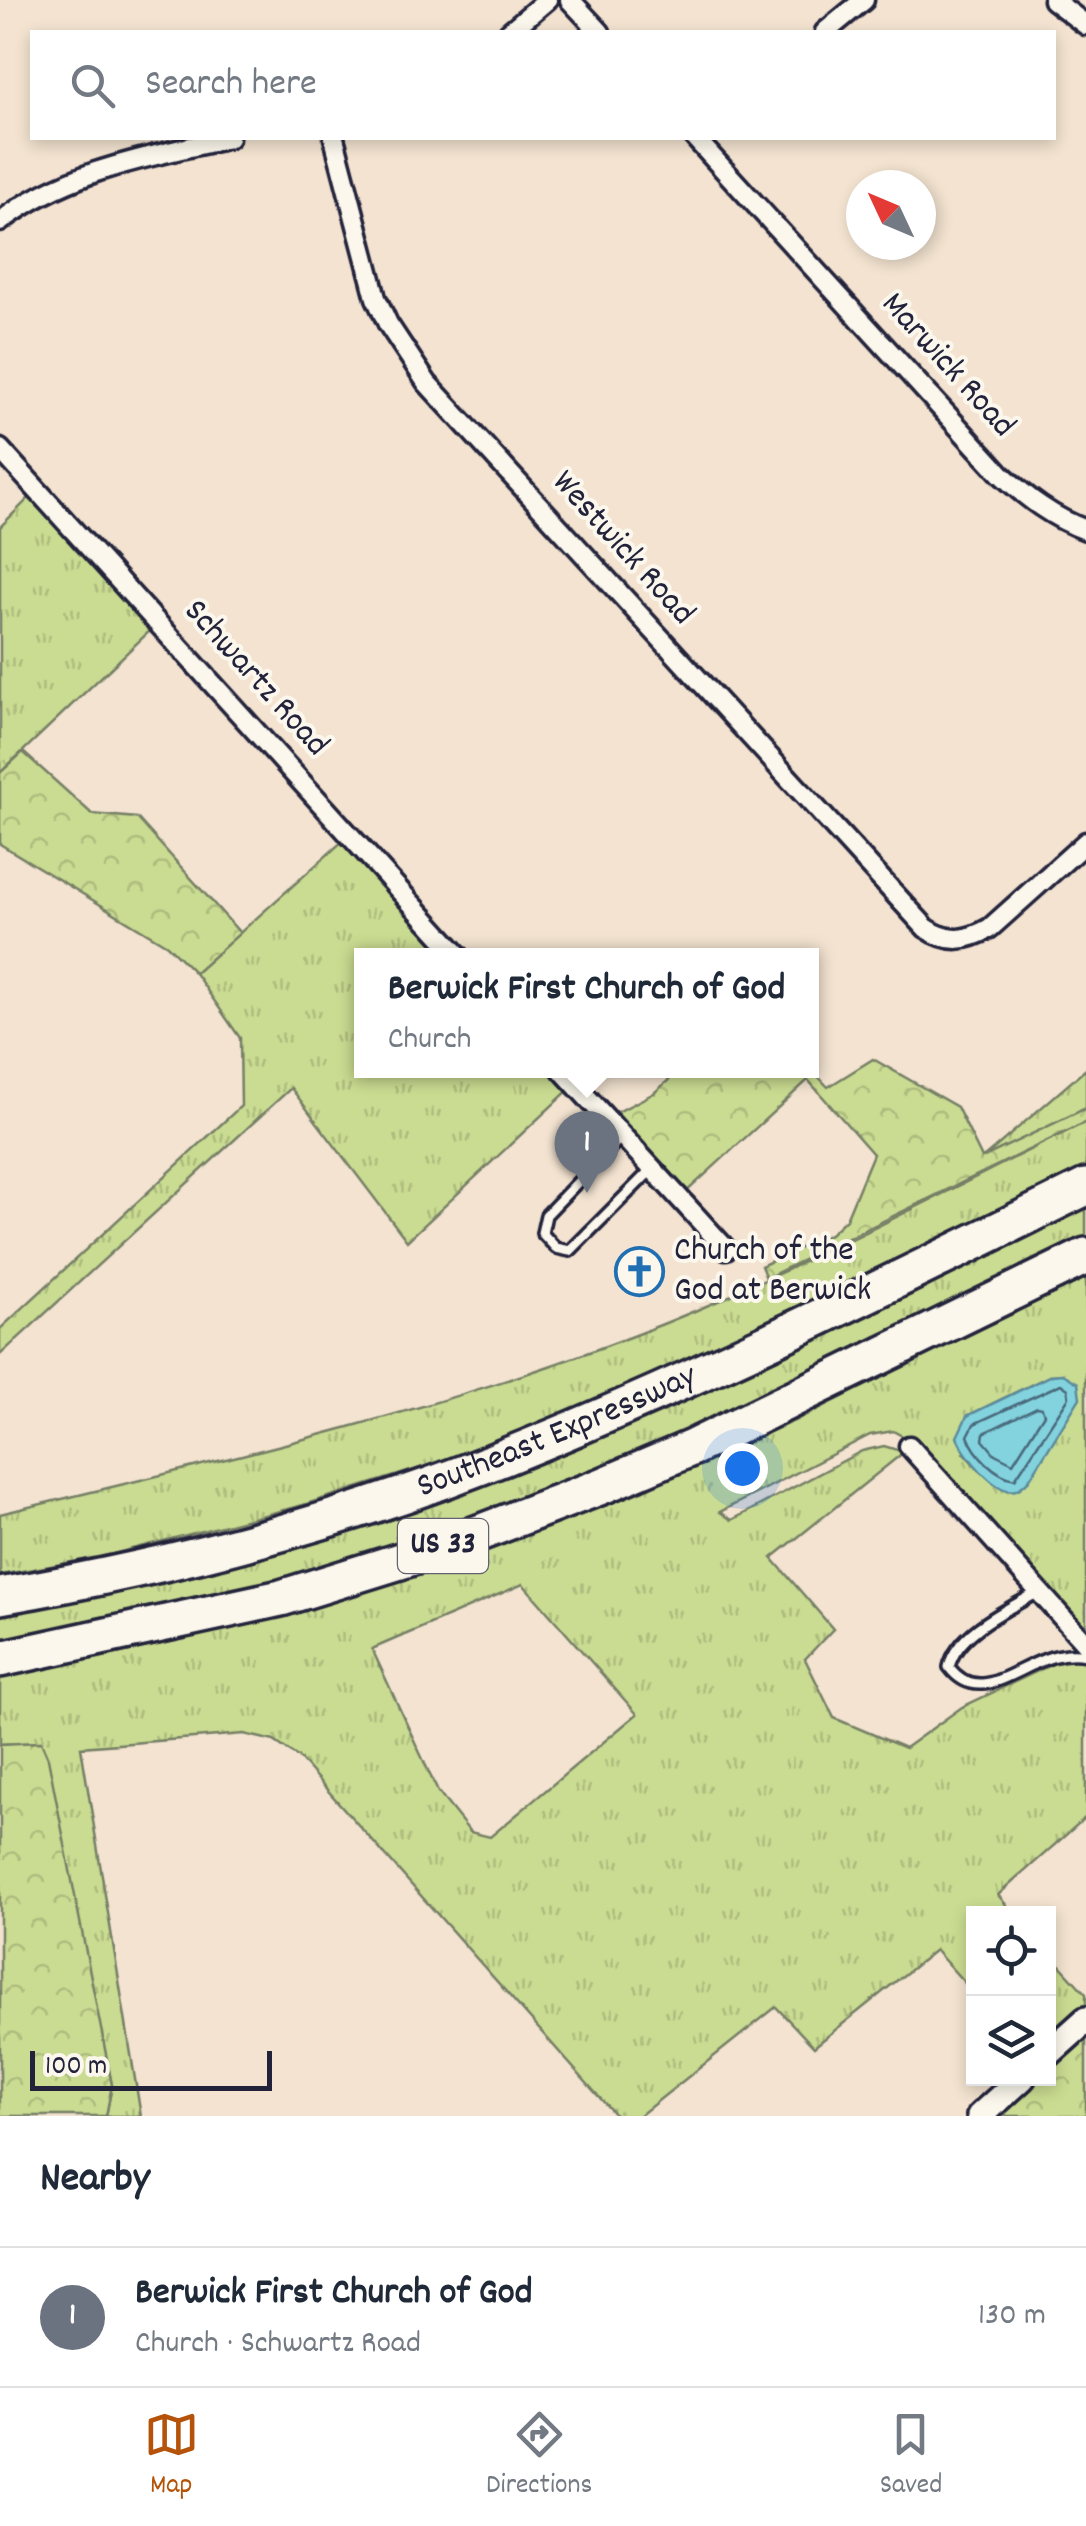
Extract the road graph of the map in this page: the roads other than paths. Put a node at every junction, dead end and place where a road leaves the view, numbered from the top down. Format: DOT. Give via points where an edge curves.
graph roads {
  1 [pos="547,0"];
  2 [pos="570,0"];
  3 [pos="864,0"];
  4 [pos="1053,0"];
  5 [pos="1086,24"];
  6 [pos="510,30"];
  7 [pos="598,30"];
  8 [pos="826,30"];
  9 [pos="220,140"];
  10 [pos="335,140"];
  11 [pos="702,140"];
  12 [pos="0,222"];
  13 [pos="0,449"];
  14 [pos="1086,530"];
  15 [pos="1086,842"];
  16 [pos="452,948"];
  17 [pos="569,1078"];
  18 [pos="622,1136"];
  19 [pos="652,1168"];
  20 [pos="1086,1187"];
  21 [pos="726,1249"];
  22 [pos="1086,1256"];
  23 [pos="909,1446"];
  24 [pos="1039,1592"];
  25 [pos="0,1596"];
  26 [pos="1086,1644"];
  27 [pos="1086,1655"];
  28 [pos="0,1659"];
  29 [pos="1086,2020"];
  30 [pos="1056,2047"];
  31 [pos="1013,2086"];
  32 [pos="980,2116"];
  1 -- 6 [label="street"];
  2 -- 7 [label="street"];
  3 -- 8 [label="street"];
  4 -- 5 [label="street"];
  9 -- 12 [label="street" via="84,174"];
  10 -- 15 [label="street, Westwick Road" via="376,298 427,382 912,914 940,938 974,936"];
  11 -- 14 [label="street, Marwick Road" via="1001,474 1031,501"];
  13 -- 16 [label="street, Schwartz Road"];
  17 -- 18 [label="street"];
  18 -- 19 [label="street"];
  18 -- 19 [label="lane" via="546,1216 542,1233 556,1248 570,1251"];
  19 -- 21 [label="street"];
  20 -- 25 [label="highway, Southeast Expressway / US 33" via="726,1362 478,1468 206,1552"];
  22 -- 28 [label="highway, Southeast Expressway / US 33" via="694,1447 429,1552 282,1598"];
  23 -- 24 [label="street"];
  24 -- 26 [label="street"];
  24 -- 27 [label="lane" via="963,1642 949,1667 957,1678 974,1686 1047,1656"];
  29 -- 30 [label="street"];
  31 -- 32 [label="street"];
}
